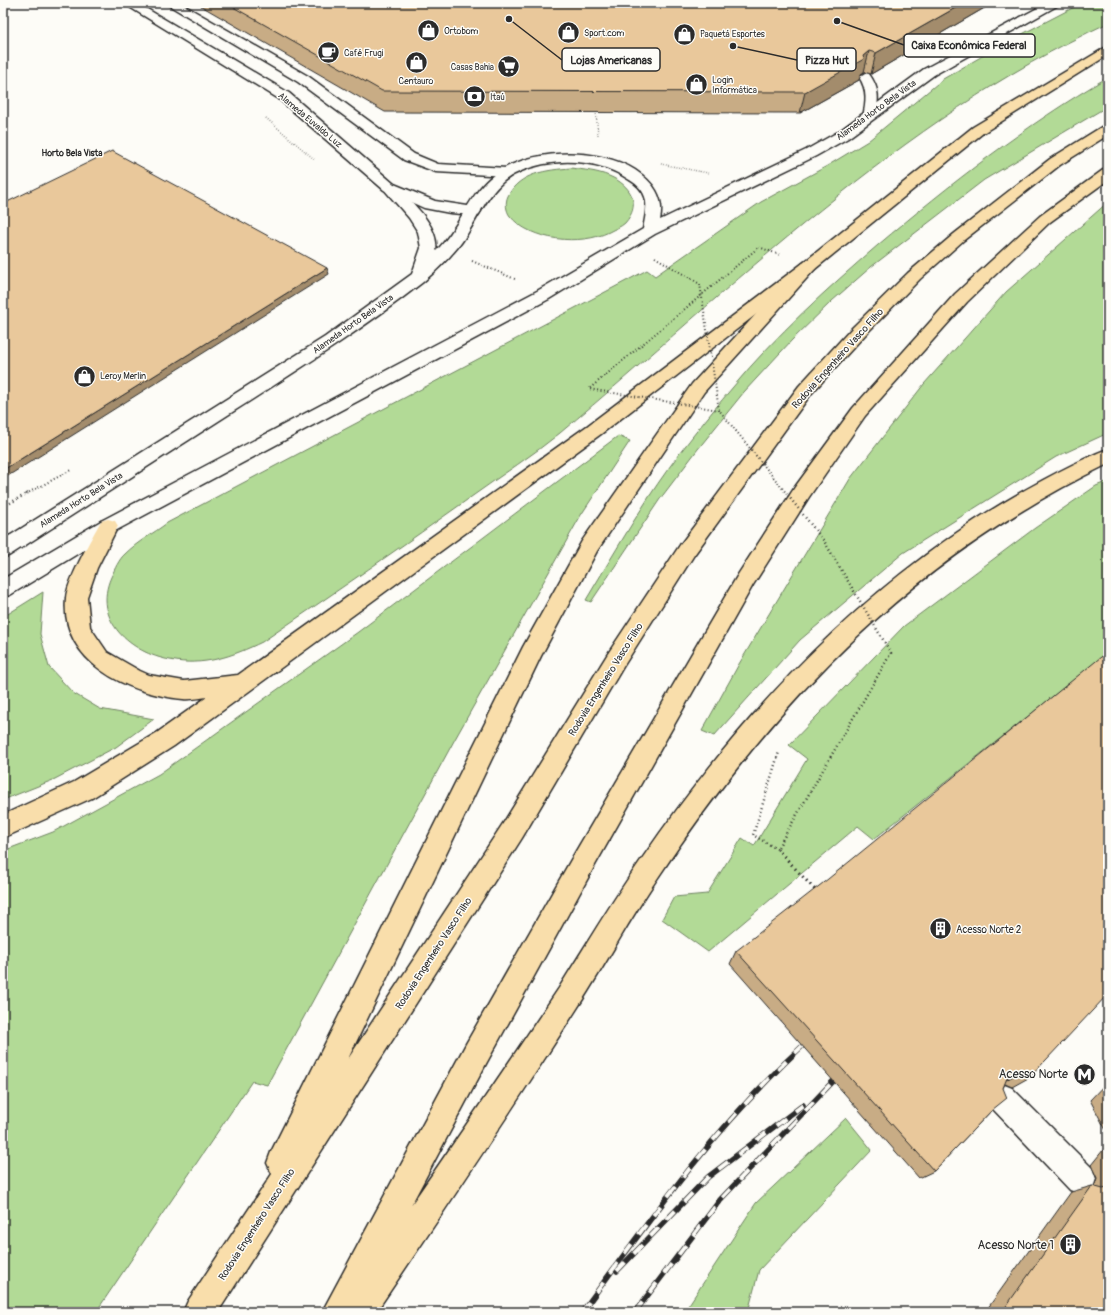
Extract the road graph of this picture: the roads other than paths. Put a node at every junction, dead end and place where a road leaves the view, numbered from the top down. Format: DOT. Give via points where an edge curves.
graph roads {
  1 [pos="129,3"];
  2 [pos="171,3"];
  3 [pos="1056,3"];
  4 [pos="1107,50"];
  5 [pos="865,77"];
  6 [pos="869,118"];
  7 [pos="1108,129"];
  8 [pos="506,172"];
  9 [pos="1108,173"];
  10 [pos="389,187"];
  11 [pos="474,211"];
  12 [pos="650,231"];
  13 [pos="809,266"];
  14 [pos="419,277"];
  15 [pos="1108,456"];
  16 [pos="108,526"];
  17 [pos="8,545"];
  18 [pos="3,589"];
  19 [pos="241,684"];
  20 [pos="3,827"];
  21 [pos="1002,1098"];
  22 [pos="1081,1179"];
  23 [pos="241,1246"];
  24 [pos="199,1312"];
  25 [pos="338,1312"];
  26 [pos="357,1312"];
  1 -- 10 [label="street, Alameda Euvaldo Luz" via="284,96"];
  2 -- 8 [label="street" via="303,79 409,158 436,168"];
  3 -- 6 [label="street, Alameda Horto Bela Vista" via="929,72"];
  4 -- 13 [label="main road" via="978,130"];
  5 -- 6 [label="lane" via="872,86 874,98"];
  6 -- 12 [label="street, Alameda Horto Bela Vista" via="811,153"];
  7 -- 23 [label="main road, Rodovia Engenheiro Vasco Filho" via="1054,162 914,276 805,390 686,550 615,661 513,830"];
  8 -- 11 [label="street, Alameda Horto Bela Vista" via="494,181"];
  8 -- 12 [label="street, Alameda Horto Bela Vista" via="532,162 556,158 605,163 626,171 643,182 652,196 654,214"];
  9 -- 25 [label="main road" via="1045,219 961,298 859,412 802,492 746,579 584,859"];
  10 -- 11 [label="street, Alameda Euvaldo Luz" via="437,207"];
  10 -- 14 [label="street" via="412,212 427,236 429,247"];
  11 -- 14 [label="street, Alameda Horto Bela Vista" via="452,244"];
  12 -- 16 [label="street, Alameda Horto Bela Vista" via="543,295"];
  13 -- 19 [label="main road" via="594,430"];
  13 -- 23 [label="main road" via="698,388 589,546 531,653"];
  14 -- 17 [label="street, Alameda Horto Bela Vista" via="331,341"];
  15 -- 26 [label="main road" via="1017,505 958,543 894,590 823,654 776,706 730,759 650,867 490,1117"];
  16 -- 18 [label="street, Alameda Horto Bela Vista"];
  16 -- 19 [label="main road" via="76,597 79,629 99,658 132,678 148,684 184,690"];
  19 -- 20 [label="main road" via="166,739 83,790"];
  21 -- 22 [label="street"];
  23 -- 24 [label="main road, Rodovia Engenheiro Vasco Filho"];
}
